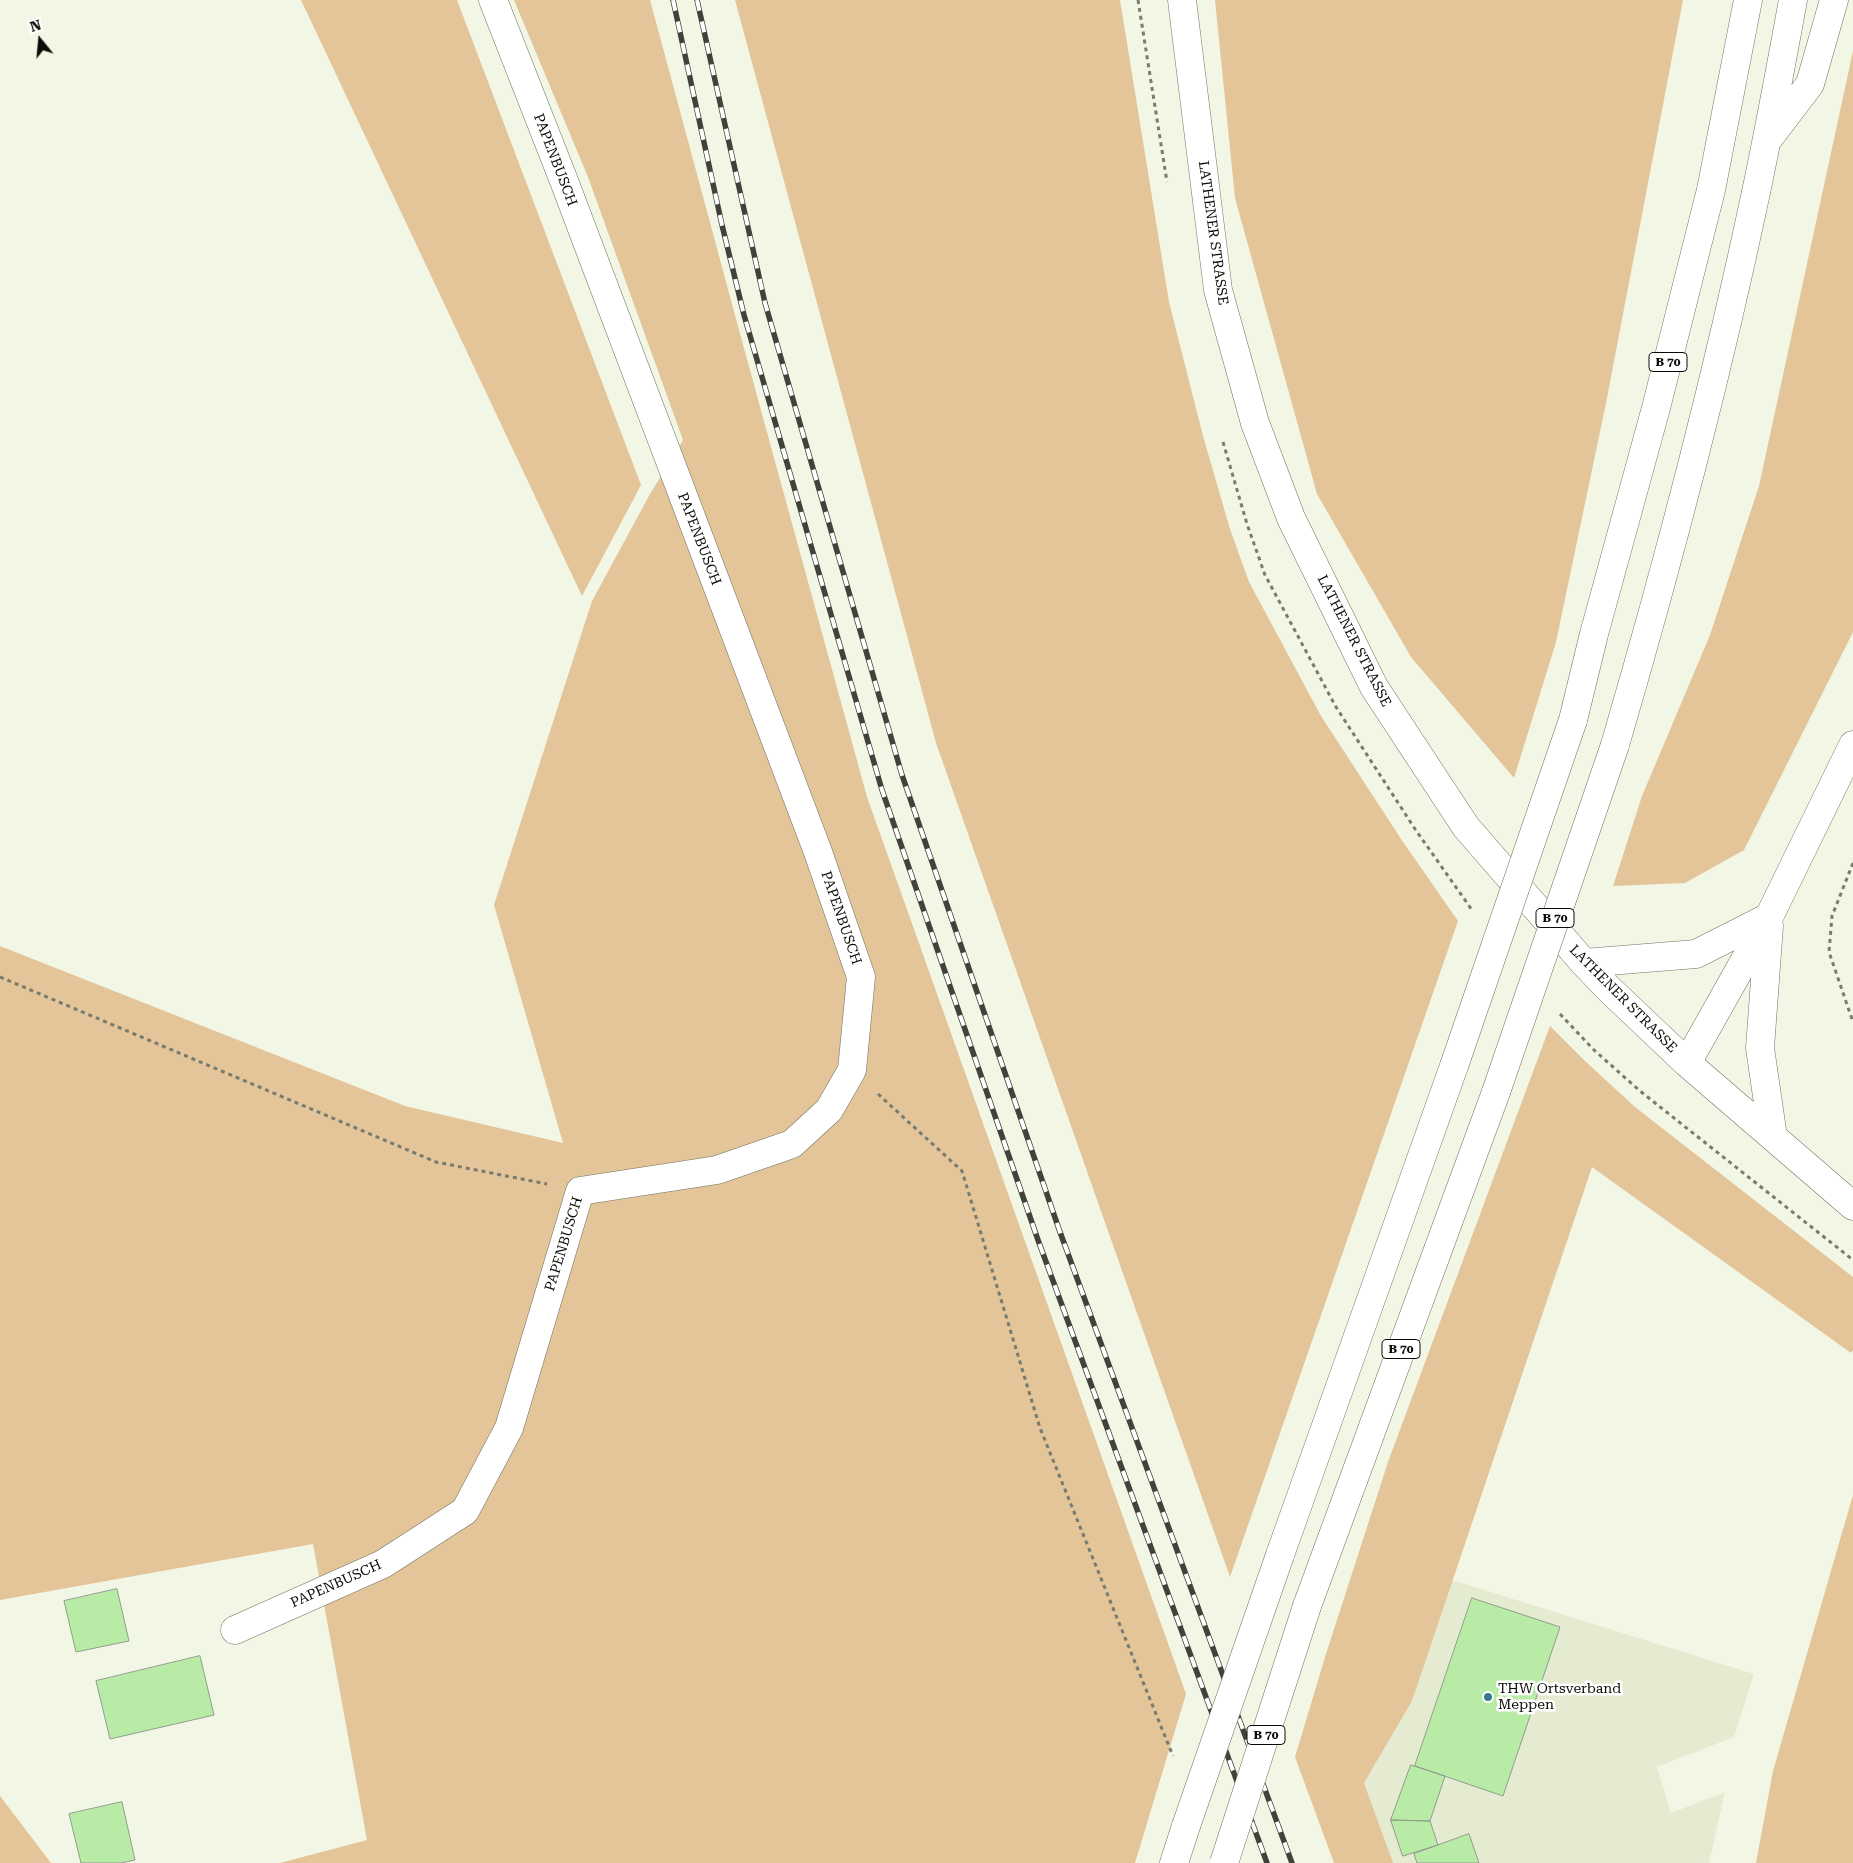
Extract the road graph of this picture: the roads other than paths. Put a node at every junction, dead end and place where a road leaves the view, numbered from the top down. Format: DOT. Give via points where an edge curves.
graph roads {
  1 [pos="493,0"];
  2 [pos="1182,0"];
  3 [pos="1748,0"];
  4 [pos="1793,0"];
  5 [pos="1834,0"];
  6 [pos="1766,144"];
  7 [pos="1853,745"];
  8 [pos="1770,917"];
  9 [pos="1584,963"];
  10 [pos="1688,1063"];
  11 [pos="1773,1137"];
  12 [pos="1853,1206"];
  13 [pos="235,1630"];
  14 [pos="1174,1863"];
  15 [pos="1224,1863"];
  1 -- 13 [label="main road, PAPENBUSCH" via="818,852 861,977 852,1070 829,1110 792,1144 717,1170 580,1190 509,1428 465,1511 383,1564"];
  2 -- 9 [label="main road, LATHENER STRASSE" via="1218,290 1255,423 1291,518 1374,686 1466,827"];
  3 -- 14 [label="main road, B 70, bridge" via="1711,190 1573,720"];
  4 -- 6 [label="main road, B 70"];
  5 -- 6 [label="main road" via="1810,84"];
  6 -- 15 [label="main road, B 70, bridge" via="1701,431 1615,745 1496,1092 1307,1606"];
  7 -- 8 [label="main road"];
  8 -- 9 [label="main road" via="1696,954"];
  8 -- 10 [label="main road"];
  8 -- 11 [label="main road" via="1760,1048"];
  9 -- 10 [label="main road, LATHENER STRASSE"];
  10 -- 11 [label="main road, LATHENER STRASSE"];
  11 -- 12 [label="main road, LATHENER STRASSE"];
}
